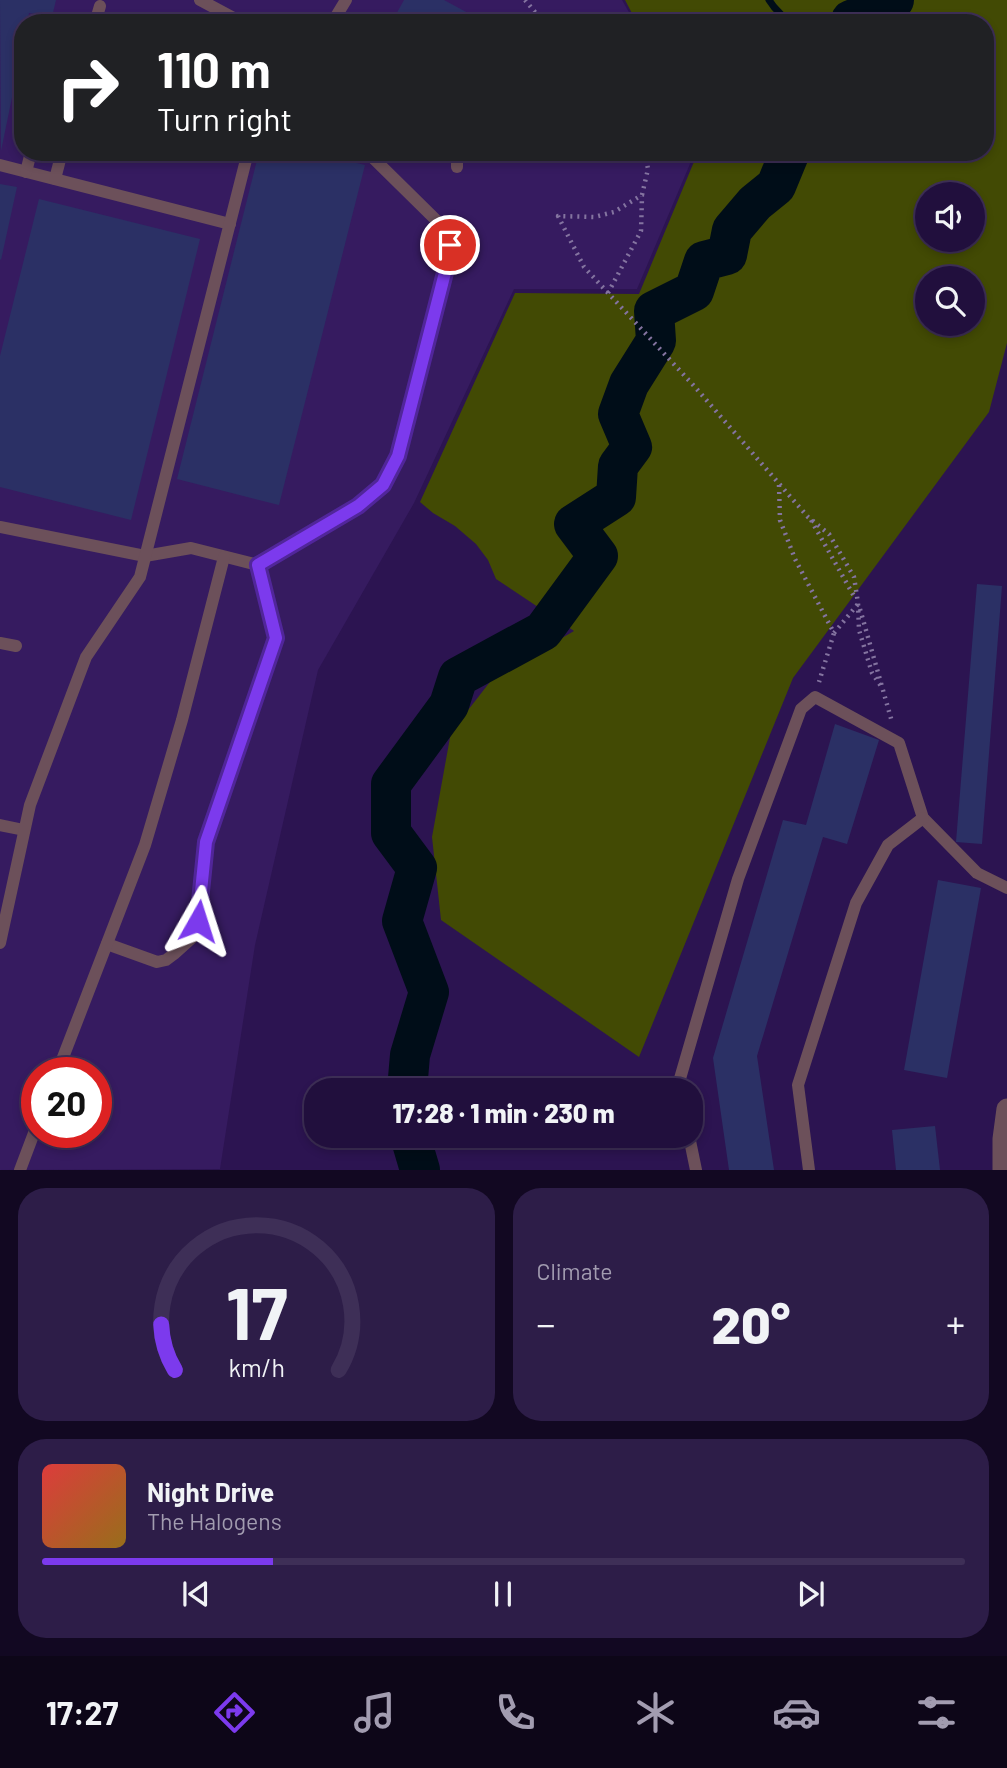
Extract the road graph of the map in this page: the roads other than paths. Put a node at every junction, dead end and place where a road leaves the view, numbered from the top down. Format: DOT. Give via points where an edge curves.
graph roads {
  1 [pos="200,0"];
  2 [pos="100,6"];
  3 [pos="98,14"];
  4 [pos="226,14"];
  5 [pos="29,161"];
  6 [pos="60,161"];
  7 [pos="246,161"];
  8 [pos="376,161"];
  9 [pos="457,161"];
  10 [pos="0,165"];
  11 [pos="457,167"];
  12 [pos="26,172"];
  13 [pos="55,179"];
  14 [pos="230,224"];
  15 [pos="0,527"];
  16 [pos="145,556"];
  17 [pos="224,556"];
  18 [pos="258,565"];
  19 [pos="0,643"];
  20 [pos="16,646"];
  21 [pos="923,818"];
  22 [pos="0,825"];
  23 [pos="24,830"];
  24 [pos="1007,888"];
  25 [pos="0,943"];
  26 [pos="107,944"];
  27 [pos="63,1057"];
  28 [pos="680,1078"];
  29 [pos="1007,1109"];
  30 [pos="28,1148"];
  31 [pos="692,1148"];
  32 [pos="20,1170"];
  33 [pos="696,1170"];
  34 [pos="809,1170"];
  35 [pos="1003,1170"];
  1 -- 4 [label="lane"];
  2 -- 3 [label="lane"];
  5 -- 12 [label="lane"];
  6 -- 13 [label="lane"];
  7 -- 14 [label="lane"];
  8 -- 18 [label="lane" via="437,221 450,245 398,456 383,485 358,506"];
  9 -- 11 [label="lane"];
  10 -- 12 [label="lane"];
  12 -- 13 [label="lane"];
  13 -- 14 [label="lane"];
  14 -- 16 [label="lane"];
  15 -- 16 [label="lane"];
  16 -- 17 [label="lane" via="191,548"];
  16 -- 23 [label="lane" via="140,577 86,657"];
  17 -- 18 [label="lane"];
  17 -- 26 [label="lane" via="148,833"];
  18 -- 26 [label="lane" via="276,638 206,842 194,936 166,960 157,962"];
  19 -- 20 [label="lane"];
  21 -- 24 [label="lane" via="977,873"];
  21 -- 28 [label="lane" via="899,743 815,696 801,709 738,879"];
  21 -- 34 [label="lane" via="888,845 856,903 798,1085"];
  22 -- 23 [label="lane"];
  23 -- 25 [label="lane"];
  26 -- 27 [label="lane"];
  29 -- 35 [label="street"];
  30 -- 32 [label="lane"];
  31 -- 33 [label="lane"];
}
